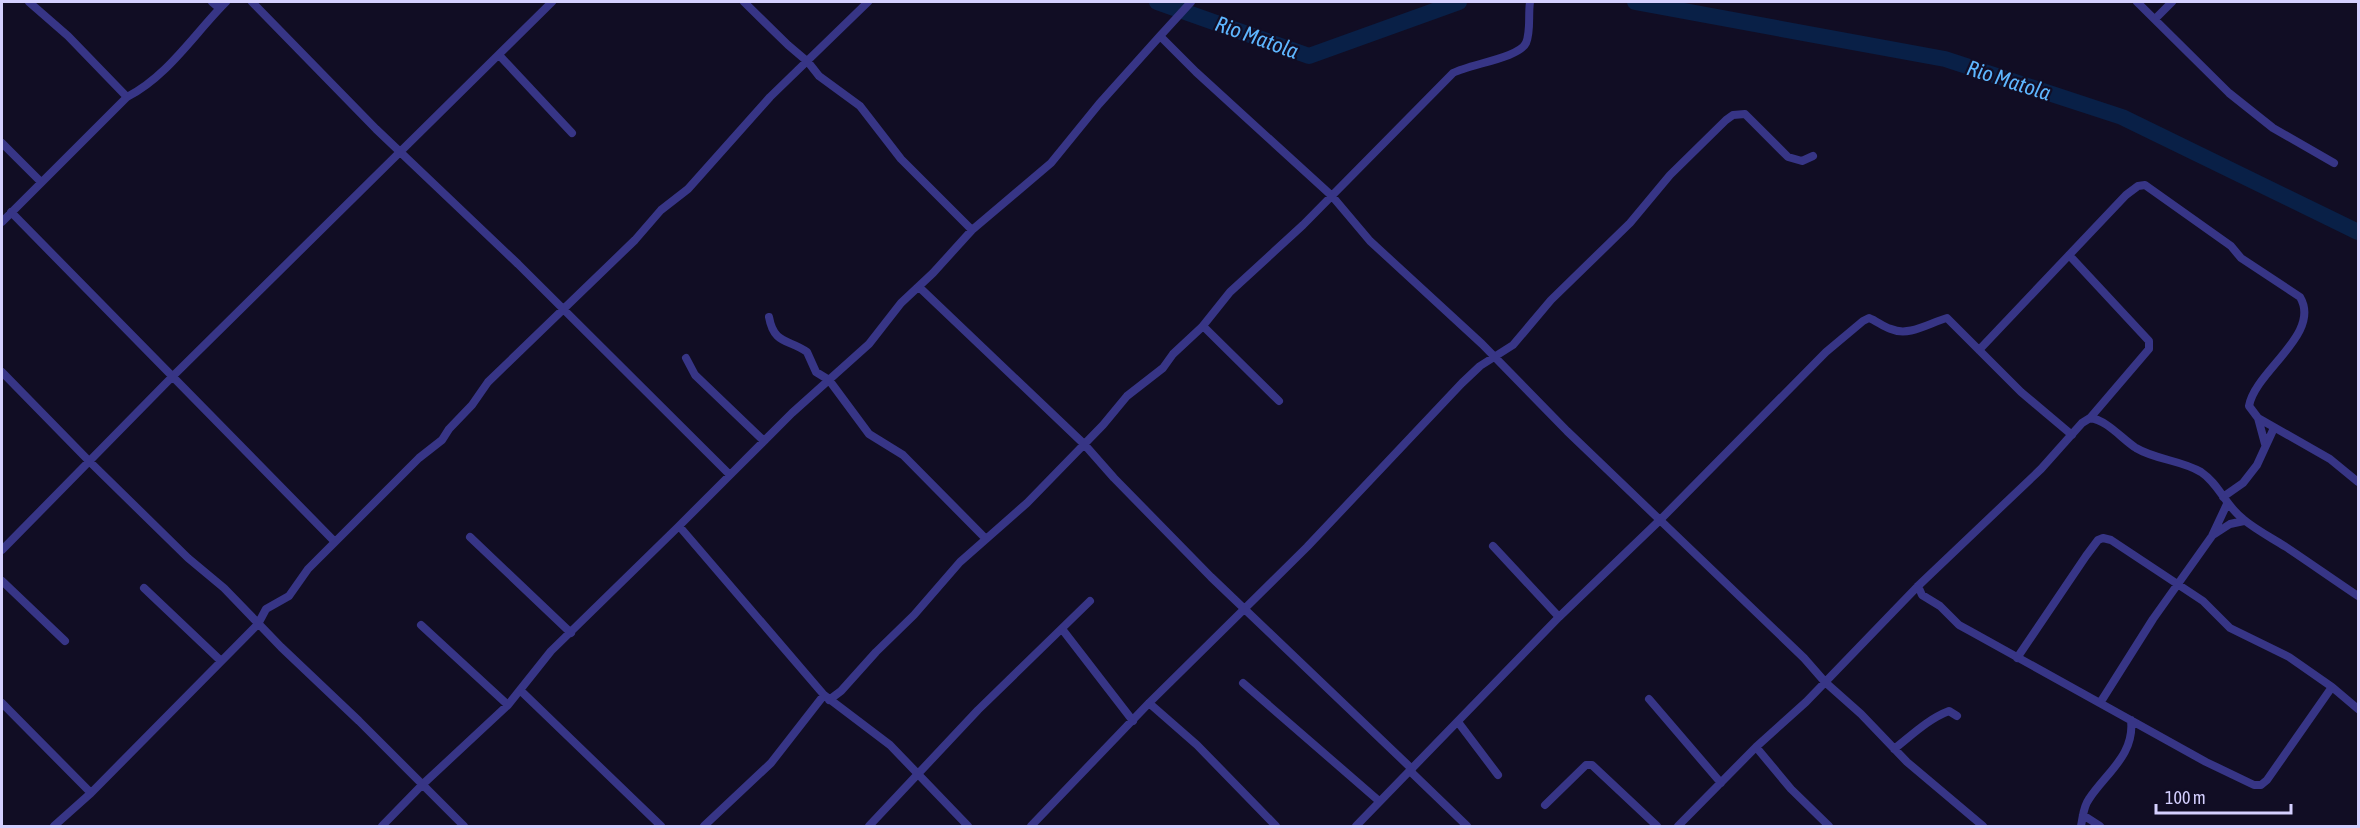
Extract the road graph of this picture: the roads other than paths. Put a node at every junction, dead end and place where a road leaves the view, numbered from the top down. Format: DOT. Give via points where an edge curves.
graph roads {
  1 [pos="29,2"];
  2 [pos="212,2"];
  3 [pos="226,2"];
  4 [pos="252,2"];
  5 [pos="552,2"];
  6 [pos="744,2"];
  7 [pos="868,2"];
  8 [pos="1191,2"];
  9 [pos="1530,2"];
  10 [pos="2137,2"];
  11 [pos="2172,2"];
  12 [pos="219,8"];
  13 [pos="2155,19"];
  14 [pos="1160,36"];
  15 [pos="499,55"];
  16 [pos="808,62"];
  17 [pos="127,97"];
  18 [pos="572,133"];
  19 [pos="2,143"];
  20 [pos="401,152"];
  21 [pos="1813,156"];
  22 [pos="2334,163"];
  23 [pos="41,182"];
  24 [pos="1332,196"];
  25 [pos="11,212"];
  26 [pos="2,222"];
  27 [pos="972,230"];
  28 [pos="2068,255"];
  29 [pos="919,287"];
  30 [pos="563,310"];
  31 [pos="769,317"];
  32 [pos="1203,326"];
  33 [pos="1979,350"];
  34 [pos="1494,357"];
  35 [pos="686,358"];
  36 [pos="2,372"];
  37 [pos="172,377"];
  38 [pos="829,380"];
  39 [pos="1279,401"];
  40 [pos="2090,418"];
  41 [pos="2258,418"];
  42 [pos="2274,428"];
  43 [pos="2072,435"];
  44 [pos="764,441"];
  45 [pos="1084,444"];
  46 [pos="2265,444"];
  47 [pos="88,461"];
  48 [pos="730,476"];
  49 [pos="2358,482"];
  50 [pos="2225,500"];
  51 [pos="1660,520"];
  52 [pos="2244,520"];
  53 [pos="680,526"];
  54 [pos="2212,536"];
  55 [pos="470,537"];
  56 [pos="986,539"];
  57 [pos="335,542"];
  58 [pos="1493,546"];
  59 [pos="2,550"];
  60 [pos="2,581"];
  61 [pos="2179,584"];
  62 [pos="1918,586"];
  63 [pos="144,588"];
  64 [pos="1922,595"];
  65 [pos="1909,596"];
  66 [pos="2358,596"];
  67 [pos="1090,601"];
  68 [pos="1245,609"];
  69 [pos="1559,617"];
  70 [pos="258,624"];
  71 [pos="421,625"];
  72 [pos="1062,628"];
  73 [pos="571,633"];
  74 [pos="66,641"];
  75 [pos="2017,658"];
  76 [pos="221,661"];
  77 [pos="1825,682"];
  78 [pos="1244,683"];
  79 [pos="2332,687"];
  80 [pos="520,690"];
  81 [pos="841,691"];
  82 [pos="827,698"];
  83 [pos="1648,699"];
  84 [pos="2,703"];
  85 [pos="1149,703"];
  86 [pos="2100,703"];
  87 [pos="508,705"];
  88 [pos="839,707"];
  89 [pos="2358,709"];
  90 [pos="1957,716"];
  91 [pos="2131,720"];
  92 [pos="1133,721"];
  93 [pos="1458,722"];
  94 [pos="2143,727"];
  95 [pos="2133,734"];
  96 [pos="1756,747"];
  97 [pos="1894,749"];
  98 [pos="1411,770"];
  99 [pos="1498,775"];
  100 [pos="919,776"];
  101 [pos="1721,783"];
  102 [pos="422,785"];
  103 [pos="91,793"];
  104 [pos="1379,801"];
  105 [pos="1545,805"];
  106 [pos="2083,815"];
  107 [pos="54,826"];
  108 [pos="382,826"];
  109 [pos="464,826"];
  110 [pos="661,826"];
  111 [pos="704,826"];
  112 [pos="870,826"];
  113 [pos="968,826"];
  114 [pos="1031,826"];
  115 [pos="1276,826"];
  116 [pos="1356,826"];
  117 [pos="1467,826"];
  118 [pos="1657,826"];
  119 [pos="1678,826"];
  120 [pos="1829,826"];
  121 [pos="1983,826"];
  122 [pos="2081,826"];
  123 [pos="2100,826"];
  1 -- 17 [label="street"];
  2 -- 12 [label="street"];
  3 -- 12 [label="street"];
  4 -- 20 [label="street"];
  5 -- 15 [label="street"];
  6 -- 16 [label="street"];
  7 -- 16 [label="street"];
  8 -- 14 [label="street"];
  9 -- 24 [label="street" via="1527,40 1521,50 1453,73"];
  10 -- 13 [label="street"];
  11 -- 13 [label="street"];
  12 -- 17 [label="street" via="158,78"];
  13 -- 22 [label="street" via="2257,116"];
  14 -- 24 [label="street"];
  14 -- 27 [label="street" via="1051,163"];
  15 -- 18 [label="street"];
  15 -- 20 [label="street"];
  16 -- 27 [label="street" via="819,76 860,106 900,159"];
  16 -- 30 [label="street" via="695,181 661,210"];
  17 -- 23 [label="street"];
  19 -- 23 [label="street"];
  20 -- 30 [label="street"];
  20 -- 37 [label="street"];
  21 -- 34 [label="street" via="1802,161 1788,157 1745,114 1733,115 1670,175 1630,223 1551,300 1513,345"];
  23 -- 25 [label="street"];
  24 -- 32 [label="street" via="1230,292"];
  24 -- 34 [label="street" via="1370,241"];
  25 -- 26 [label="street"];
  25 -- 37 [label="street"];
  27 -- 29 [label="street"];
  28 -- 33 [label="street"];
  28 -- 40 [label="street" via="2149,342 2144,356"];
  28 -- 41 [label="street" via="2126,195 2145,186 2300,297 2306,307 2305,318 2248,404"];
  29 -- 38 [label="street" via="869,344"];
  29 -- 45 [label="street"];
  30 -- 48 [label="street"];
  30 -- 57 [label="street" via="488,382 442,440"];
  31 -- 38 [label="street" via="775,335 807,352 816,372"];
  32 -- 39 [label="street"];
  32 -- 45 [label="street" via="1162,368 1127,396"];
  33 -- 43 [label="street"];
  33 -- 51 [label="street" via="1947,318 1909,331 1891,330 1869,318 1863,321 1826,352"];
  34 -- 51 [label="street"];
  34 -- 68 [label="street" via="1462,383"];
  35 -- 44 [label="street" via="695,375"];
  36 -- 47 [label="street"];
  37 -- 47 [label="street"];
  37 -- 57 [label="street"];
  38 -- 44 [label="street"];
  38 -- 56 [label="street" via="869,434 903,455"];
  40 -- 43 [label="street"];
  40 -- 50 [label="street" via="2152,456 2200,472"];
  41 -- 42 [label="street"];
  41 -- 46 [label="street"];
  42 -- 46 [label="street"];
  42 -- 49 [label="street" via="2330,459"];
  43 -- 62 [label="street"];
  44 -- 48 [label="street"];
  45 -- 56 [label="street"];
  45 -- 68 [label="street"];
  46 -- 50 [label="street" via="2263,457"];
  47 -- 59 [label="street"];
  47 -- 70 [label="street"];
  48 -- 53 [label="street"];
  50 -- 52 [label="street"];
  50 -- 54 [label="street"];
  51 -- 69 [label="street"];
  51 -- 77 [label="street"];
  52 -- 54 [label="street"];
  52 -- 66 [label="street"];
  53 -- 73 [label="street"];
  53 -- 82 [label="street"];
  54 -- 61 [label="street"];
  55 -- 73 [label="street"];
  56 -- 81 [label="street"];
  57 -- 70 [label="street" via="308,569 289,596 266,609"];
  58 -- 69 [label="street"];
  60 -- 74 [label="street"];
  61 -- 75 [label="street" via="2111,540 2100,538"];
  61 -- 79 [label="street" via="2230,628 2289,657"];
  61 -- 86 [label="street"];
  62 -- 64 [label="street"];
  62 -- 65 [label="street"];
  63 -- 76 [label="street"];
  64 -- 65 [label="street"];
  64 -- 75 [label="street" via="1959,625"];
  65 -- 77 [label="street"];
  67 -- 72 [label="street"];
  68 -- 85 [label="street"];
  68 -- 98 [label="street"];
  69 -- 93 [label="street"];
  70 -- 76 [label="street"];
  70 -- 102 [label="street"];
  71 -- 87 [label="street"];
  72 -- 92 [label="street"];
  72 -- 100 [label="street" via="978,710"];
  73 -- 80 [label="street"];
  75 -- 86 [label="street"];
  76 -- 103 [label="street"];
  77 -- 96 [label="street"];
  77 -- 97 [label="street"];
  78 -- 104 [label="street"];
  79 -- 89 [label="street"];
  79 -- 94 [label="street" via="2261,785 2247,783"];
  80 -- 87 [label="street"];
  80 -- 110 [label="street"];
  81 -- 82 [label="street"];
  81 -- 88 [label="street"];
  82 -- 88 [label="street"];
  82 -- 111 [label="street" via="771,763"];
  83 -- 101 [label="street"];
  84 -- 103 [label="street"];
  85 -- 92 [label="street"];
  85 -- 115 [label="street" via="1197,745"];
  86 -- 91 [label="street"];
  87 -- 102 [label="street"];
  88 -- 100 [label="street" via="890,745"];
  90 -- 97 [label="street" via="1949,711 1940,714"];
  91 -- 94 [label="street"];
  91 -- 95 [label="street"];
  92 -- 114 [label="street"];
  93 -- 98 [label="street"];
  93 -- 99 [label="street"];
  94 -- 95 [label="street"];
  95 -- 106 [label="street" via="2113,769 2088,799"];
  96 -- 101 [label="street"];
  96 -- 120 [label="street"];
  97 -- 121 [label="street"];
  98 -- 104 [label="street"];
  98 -- 117 [label="street"];
  100 -- 112 [label="street"];
  100 -- 113 [label="street"];
  101 -- 119 [label="street"];
  102 -- 108 [label="street"];
  102 -- 109 [label="street"];
  103 -- 107 [label="street"];
  104 -- 116 [label="street"];
  105 -- 118 [label="street" via="1586,765 1592,765"];
  106 -- 122 [label="street"];
  106 -- 123 [label="street"];
}
